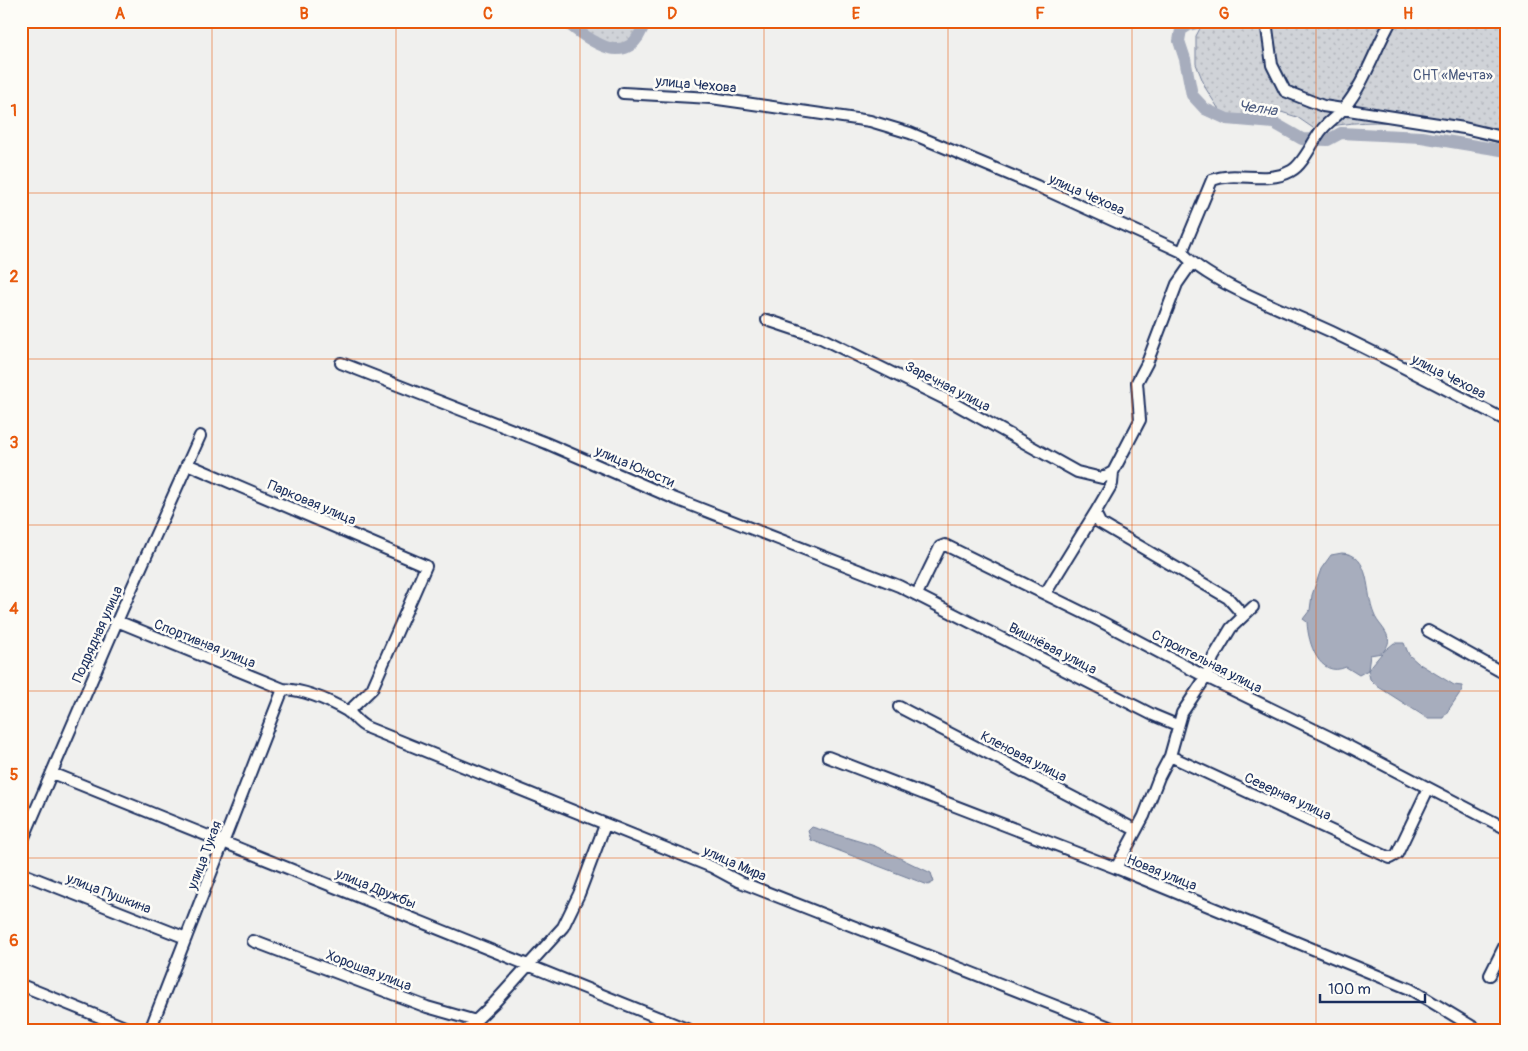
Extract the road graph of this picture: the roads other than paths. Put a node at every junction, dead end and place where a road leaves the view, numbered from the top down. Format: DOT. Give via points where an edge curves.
graph roads {
  1 [pos="1266,21"];
  2 [pos="1391,21"];
  3 [pos="623,93"];
  4 [pos="1343,110"];
  5 [pos="1507,138"];
  6 [pos="1182,252"];
  7 [pos="1191,264"];
  8 [pos="767,320"];
  9 [pos="341,364"];
  10 [pos="1507,421"];
  11 [pos="200,436"];
  12 [pos="187,464"];
  13 [pos="1113,472"];
  14 [pos="1094,513"];
  15 [pos="917,594"];
  16 [pos="1045,594"];
  17 [pos="1252,607"];
  18 [pos="1244,615"];
  19 [pos="117,621"];
  20 [pos="1428,631"];
  21 [pos="1507,675"];
  22 [pos="1206,677"];
  23 [pos="283,689"];
  24 [pos="899,707"];
  25 [pos="348,712"];
  26 [pos="1177,725"];
  27 [pos="1170,756"];
  28 [pos="828,758"];
  29 [pos="52,773"];
  30 [pos="1428,789"];
  31 [pos="605,825"];
  32 [pos="1507,829"];
  33 [pos="1136,830"];
  34 [pos="224,842"];
  35 [pos="21,844"];
  36 [pos="1116,868"];
  37 [pos="21,873"];
  38 [pos="186,938"];
  39 [pos="1507,941"];
  40 [pos="253,942"];
  41 [pos="530,964"];
  42 [pos="1490,975"];
  43 [pos="21,985"];
  44 [pos="661,1018"];
  45 [pos="476,1021"];
  46 [pos="132,1030"];
  47 [pos="150,1030"];
  48 [pos="466,1030"];
  49 [pos="659,1030"];
  50 [pos="689,1030"];
  51 [pos="1117,1030"];
  52 [pos="1478,1030"];
  1 -- 4 [label="street" via="1272,65 1285,91"];
  2 -- 4 [label="street" via="1357,90"];
  3 -- 6 [label="street, улица Чехова" via="711,98 870,121 910,133 1037,186"];
  4 -- 5 [label="street" via="1446,125"];
  4 -- 6 [label="street" via="1328,121 1292,171 1264,179 1223,176 1212,180"];
  6 -- 7 [label="street, улица Чехова"];
  7 -- 10 [label="street, улица Чехова" via="1338,334"];
  7 -- 13 [label="street" via="1177,284 1137,382 1140,420"];
  8 -- 13 [label="street, Заречная улица" via="848,351 955,404 1077,472 1102,478"];
  9 -- 15 [label="street, улица Юности" via="546,443 673,498"];
  11 -- 12 [label="street, Подрядная улица"];
  12 -- 19 [label="street, Подрядная улица"];
  12 -- 25 [label="street, Парковая улица" via="426,566 372,690"];
  13 -- 14 [label="street" via="1112,484"];
  14 -- 16 [label="street"];
  14 -- 18 [label="street" via="1100,523 1228,598"];
  15 -- 16 [label="street, Строительная улица" via="942,545"];
  15 -- 26 [label="street, Вишнёвая улица"];
  16 -- 22 [label="street, Строительная улица"];
  17 -- 18 [label="street"];
  18 -- 22 [label="street" via="1231,628"];
  19 -- 23 [label="street, Спортивная улица"];
  19 -- 29 [label="street, Подрядная улица"];
  20 -- 21 [label="street"];
  22 -- 26 [label="street"];
  22 -- 30 [label="street, Строительная улица"];
  23 -- 25 [label="street, Спортивная улица" via="299,690"];
  23 -- 34 [label="street, улица Тукая"];
  24 -- 33 [label="street, Кленовая улица"];
  25 -- 31 [label="street, улица Мира" via="358,724"];
  26 -- 27 [label="street"];
  27 -- 30 [label="street, Северная улица" via="1390,858 1394,857"];
  27 -- 33 [label="street"];
  28 -- 36 [label="street, Новая улица"];
  29 -- 34 [label="street, улица Дружбы"];
  29 -- 35 [label="street, Подрядная улица"];
  30 -- 32 [label="street, Строительная улица"];
  31 -- 41 [label="street" via="563,927"];
  31 -- 51 [label="street, улица Мира" via="712,867 738,881"];
  33 -- 36 [label="street"];
  34 -- 38 [label="street, улица Тукая"];
  34 -- 41 [label="street, улица Дружбы"];
  36 -- 52 [label="street, Новая улица" via="1410,989"];
  37 -- 38 [label="street, улица Пушкина"];
  38 -- 47 [label="street, улица Тукая"];
  39 -- 42 [label="street"];
  40 -- 45 [label="street, Хорошая улица" via="427,1007"];
  41 -- 44 [label="street, улица Дружбы"];
  41 -- 45 [label="street"];
  43 -- 46 [label="street"];
  44 -- 49 [label="street"];
  44 -- 50 [label="street, улица Дружбы"];
  45 -- 48 [label="street"];
}
